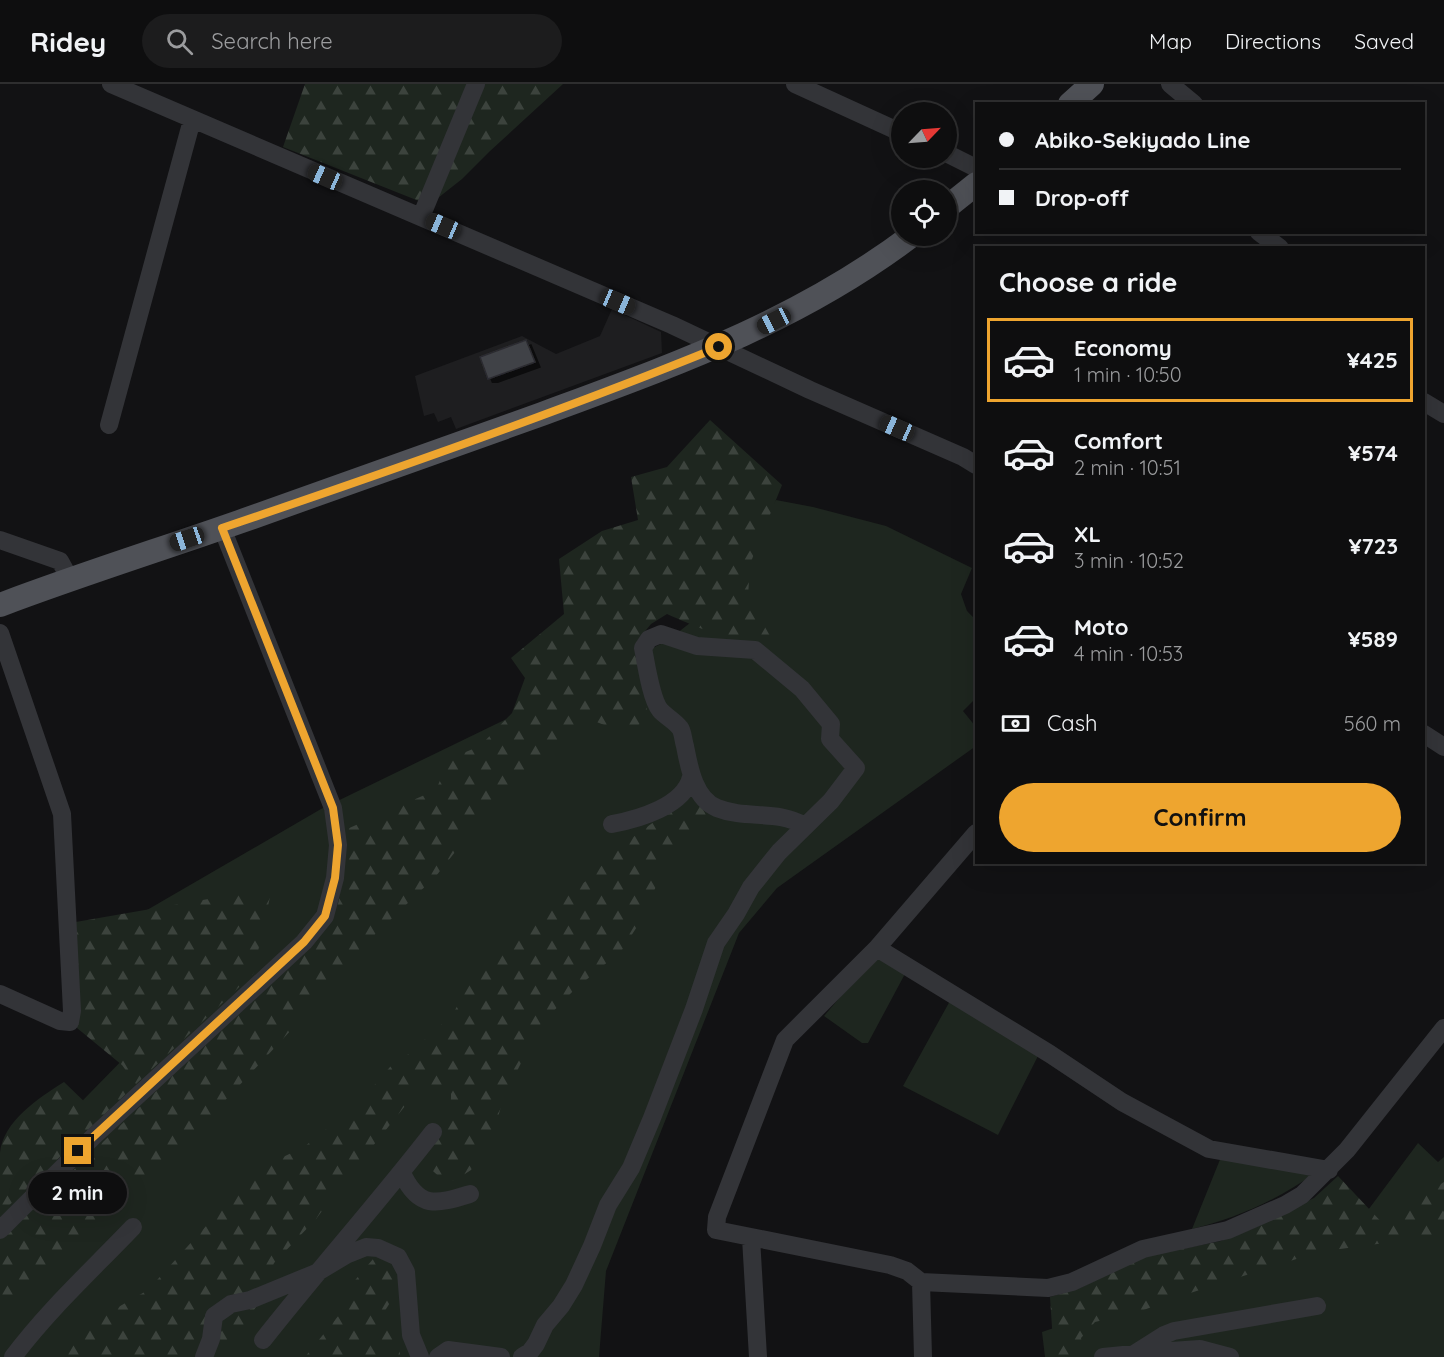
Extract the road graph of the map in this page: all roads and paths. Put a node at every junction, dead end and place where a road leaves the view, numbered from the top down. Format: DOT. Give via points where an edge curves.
graph roads {
  1 [pos="111,84"];
  2 [pos="476,84"];
  3 [pos="795,84"];
  4 [pos="1092,84"];
  5 [pos="1170,84"];
  6 [pos="1072,102"];
  7 [pos="1192,102"];
  8 [pos="192,120"];
  9 [pos="891,128"];
  10 [pos="957,158"];
  11 [pos="975,168"];
  12 [pos="975,185"];
  13 [pos="957,199"];
  14 [pos="421,217"];
  15 [pos="1262,234"];
  16 [pos="896,246"];
  17 [pos="1277,246"];
  18 [pos="719,347"];
  19 [pos="1425,403"];
  20 [pos="1444,414"];
  21 [pos="109,425"];
  22 [pos="975,464"];
  23 [pos="222,528"];
  24 [pos="0,540"];
  25 [pos="70,579"];
  26 [pos="0,605"];
  27 [pos="0,633"];
  28 [pos="1425,735"];
  29 [pos="1444,747"];
  30 [pos="691,777"];
  31 [pos="612,824"];
  32 [pos="805,826"];
  33 [pos="975,834"];
  34 [pos="877,948"];
  35 [pos="0,994"];
  36 [pos="1444,1028"];
  37 [pos="433,1132"];
  38 [pos="1329,1170"];
  39 [pos="402,1173"];
  40 [pos="470,1194"];
  41 [pos="133,1227"];
  42 [pos="0,1230"];
  43 [pos="751,1238"];
  44 [pos="316,1273"];
  45 [pos="921,1282"];
  46 [pos="1317,1306"];
  47 [pos="539,1337"];
  48 [pos="263,1340"];
  49 [pos="1134,1354"];
  50 [pos="1162,1355"];
  51 [pos="13,1357"];
  52 [pos="204,1357"];
  53 [pos="420,1357"];
  54 [pos="438,1357"];
  55 [pos="501,1357"];
  56 [pos="522,1357"];
  57 [pos="536,1357"];
  58 [pos="758,1357"];
  59 [pos="923,1357"];
  60 [pos="1103,1357"];
  61 [pos="1230,1357"];
  1 -- 8 [label="street"];
  2 -- 14 [label="street"];
  3 -- 9 [label="street"];
  4 -- 6 [label="main road"];
  5 -- 7 [label="street"];
  8 -- 14 [label="street"];
  8 -- 21 [label="street"];
  10 -- 11 [label="street"];
  12 -- 13 [label="main road"];
  14 -- 18 [label="street"];
  15 -- 17 [label="street"];
  16 -- 18 [label="main road" via="828,291"];
  18 -- 22 [label="street"];
  18 -- 23 [label="main road"];
  19 -- 20 [label="street"];
  23 -- 25 [label="main road"];
  23 -- 42 [label="street" via="333,808 338,845 325,916 304,942 94,1136"];
  24 -- 25 [label="street" via="60,561"];
  25 -- 26 [label="main road"];
  27 -- 35 [label="street" via="62,814 70,1022"];
  28 -- 29 [label="street"];
  30 -- 31 [label="street" via="679,798 647,814"];
  30 -- 32 [label="street" via="714,807 733,813 780,816"];
  30 -- 32 [label="street" via="681,728 658,708 647,670 643,648 649,639 661,634 698,646 755,650 801,689 831,724 830,739 856,768 831,801"];
  32 -- 47 [label="street" via="751,887 716,943 631,1168 608,1205 574,1285"];
  33 -- 34 [label="street"];
  34 -- 38 [label="street" via="1122,1102 1209,1149"];
  34 -- 43 [label="street" via="785,1040 717,1217 716,1230"];
  36 -- 38 [label="street"];
  37 -- 39 [label="street"];
  38 -- 45 [label="street" via="1302,1195 1228,1230 1143,1249 1072,1282 1048,1288"];
  39 -- 40 [label="street" via="408,1187 431,1202"];
  39 -- 44 [label="street"];
  41 -- 51 [label="street" via="35,1328"];
  43 -- 45 [label="street" via="890,1265"];
  43 -- 58 [label="street"];
  44 -- 48 [label="street"];
  44 -- 52 [label="street" via="221,1310 214,1316"];
  44 -- 53 [label="street" via="366,1247 398,1257 406,1272 411,1335"];
  45 -- 59 [label="street"];
  46 -- 49 [label="street" via="1174,1332"];
  47 -- 56 [label="street"];
  47 -- 57 [label="street"];
  49 -- 50 [label="street"];
  49 -- 60 [label="street"];
  50 -- 61 [label="street" via="1200,1349"];
  54 -- 55 [label="street" via="448,1350"];
}
